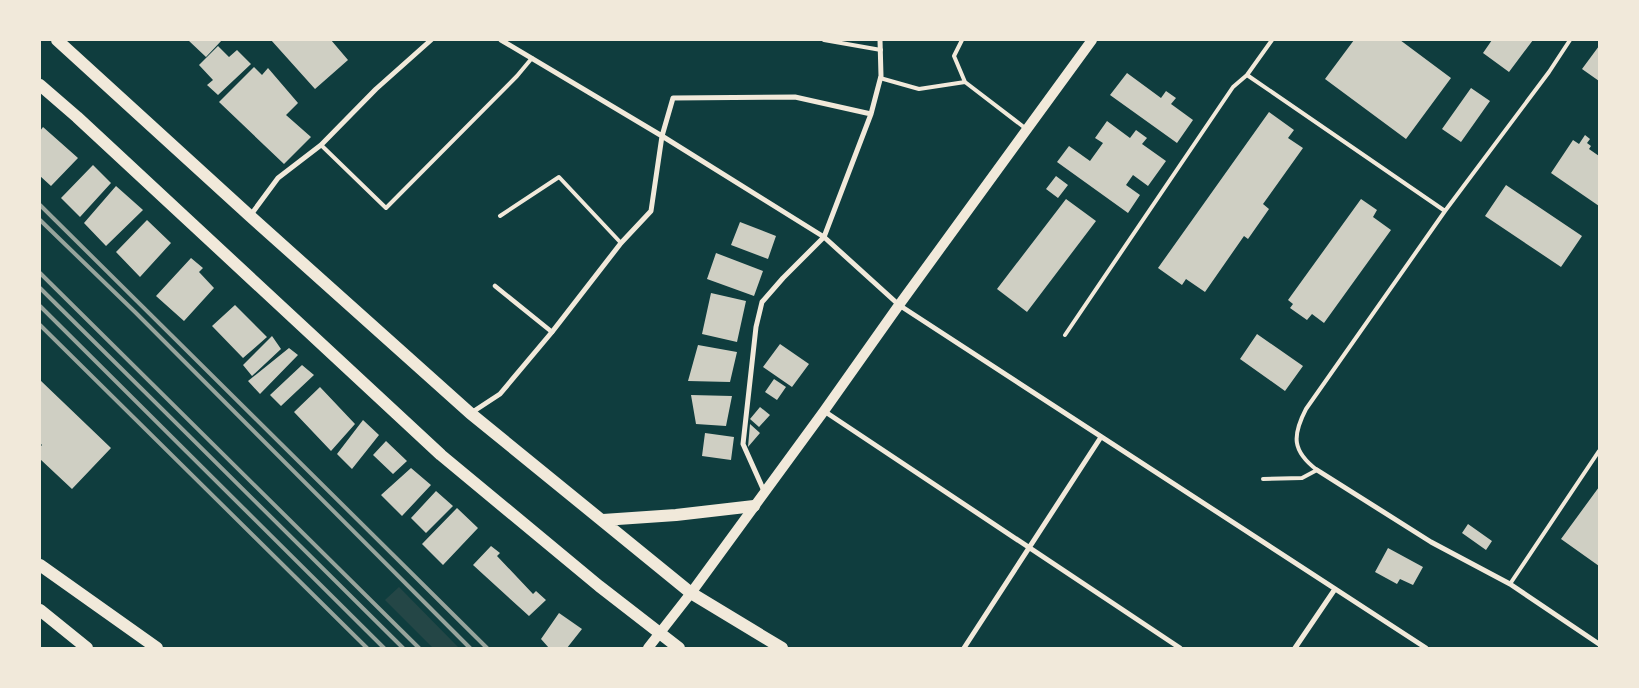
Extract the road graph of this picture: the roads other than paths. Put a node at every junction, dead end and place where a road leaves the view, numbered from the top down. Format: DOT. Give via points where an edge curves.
graph roads {
  1 [pos="57,40"];
  2 [pos="431,40"];
  3 [pos="501,40"];
  4 [pos="824,40"];
  5 [pos="880,40"];
  6 [pos="962,40"];
  7 [pos="1092,40"];
  8 [pos="1272,40"];
  9 [pos="1570,40"];
  10 [pos="881,50"];
  11 [pos="532,58"];
  12 [pos="1247,75"];
  13 [pos="880,78"];
  14 [pos="966,82"];
  15 [pos="40,85"];
  16 [pos="871,114"];
  17 [pos="1027,129"];
  18 [pos="662,136"];
  19 [pos="321,144"];
  20 [pos="1445,212"];
  21 [pos="250,216"];
  22 [pos="500,216"];
  23 [pos="824,237"];
  24 [pos="621,243"];
  25 [pos="495,286"];
  26 [pos="899,305"];
  27 [pos="552,332"];
  28 [pos="1065,334"];
  29 [pos="824,411"];
  30 [pos="470,414"];
  31 [pos="1101,437"];
  32 [pos="1599,452"];
  33 [pos="1317,470"];
  34 [pos="1263,478"];
  35 [pos="764,492"];
  36 [pos="754,506"];
  37 [pos="603,520"];
  38 [pos="1030,548"];
  39 [pos="40,565"];
  40 [pos="1510,584"];
  41 [pos="1335,589"];
  42 [pos="691,593"];
  43 [pos="40,610"];
  44 [pos="659,634"];
  45 [pos="1599,644"];
  46 [pos="87,648"];
  47 [pos="157,648"];
  48 [pos="648,648"];
  49 [pos="679,648"];
  50 [pos="782,648"];
  51 [pos="964,648"];
  52 [pos="1180,648"];
  53 [pos="1295,648"];
  54 [pos="1426,648"];
  1 -- 21 [label="main road"];
  2 -- 19 [label="street"];
  3 -- 11 [label="street"];
  4 -- 10 [label="lane"];
  5 -- 10 [label="street"];
  6 -- 14 [label="lane" via="954,56"];
  7 -- 17 [label="main road"];
  8 -- 12 [label="lane"];
  9 -- 20 [label="lane"];
  10 -- 13 [label="street"];
  11 -- 18 [label="street"];
  11 -- 19 [label="lane" via="518,76 386,208"];
  12 -- 20 [label="lane"];
  12 -- 28 [label="lane" via="1233,87"];
  13 -- 14 [label="lane" via="919,89"];
  13 -- 16 [label="street"];
  14 -- 17 [label="lane"];
  15 -- 44 [label="main road" via="440,454"];
  16 -- 18 [label="street" via="795,98 673,98"];
  16 -- 23 [label="street"];
  17 -- 26 [label="main road"];
  18 -- 23 [label="street"];
  18 -- 24 [label="street" via="651,211"];
  19 -- 21 [label="street" via="278,178"];
  20 -- 33 [label="lane" via="1300,422 1296,431 1299,452"];
  21 -- 30 [label="main road"];
  22 -- 24 [label="lane" via="560,177"];
  23 -- 26 [label="street"];
  23 -- 35 [label="street" via="762,302 756,327 743,444"];
  24 -- 27 [label="street"];
  25 -- 27 [label="street"];
  26 -- 29 [label="main road"];
  26 -- 31 [label="street"];
  27 -- 30 [label="street" via="500,394"];
  29 -- 35 [label="main road"];
  29 -- 38 [label="street"];
  30 -- 37 [label="main road"];
  31 -- 38 [label="street"];
  31 -- 41 [label="street"];
  32 -- 40 [label="lane"];
  33 -- 34 [label="lane" via="1302,478"];
  33 -- 40 [label="street" via="1431,542"];
  35 -- 36 [label="main road"];
  36 -- 37 [label="main road"];
  36 -- 42 [label="main road"];
  37 -- 42 [label="main road"];
  38 -- 51 [label="street"];
  38 -- 52 [label="street"];
  39 -- 47 [label="main road"];
  40 -- 45 [label="street"];
  41 -- 53 [label="street"];
  41 -- 54 [label="street"];
  42 -- 44 [label="main road"];
  42 -- 50 [label="main road"];
  43 -- 46 [label="main road"];
  44 -- 48 [label="main road"];
  44 -- 49 [label="main road"];
}
